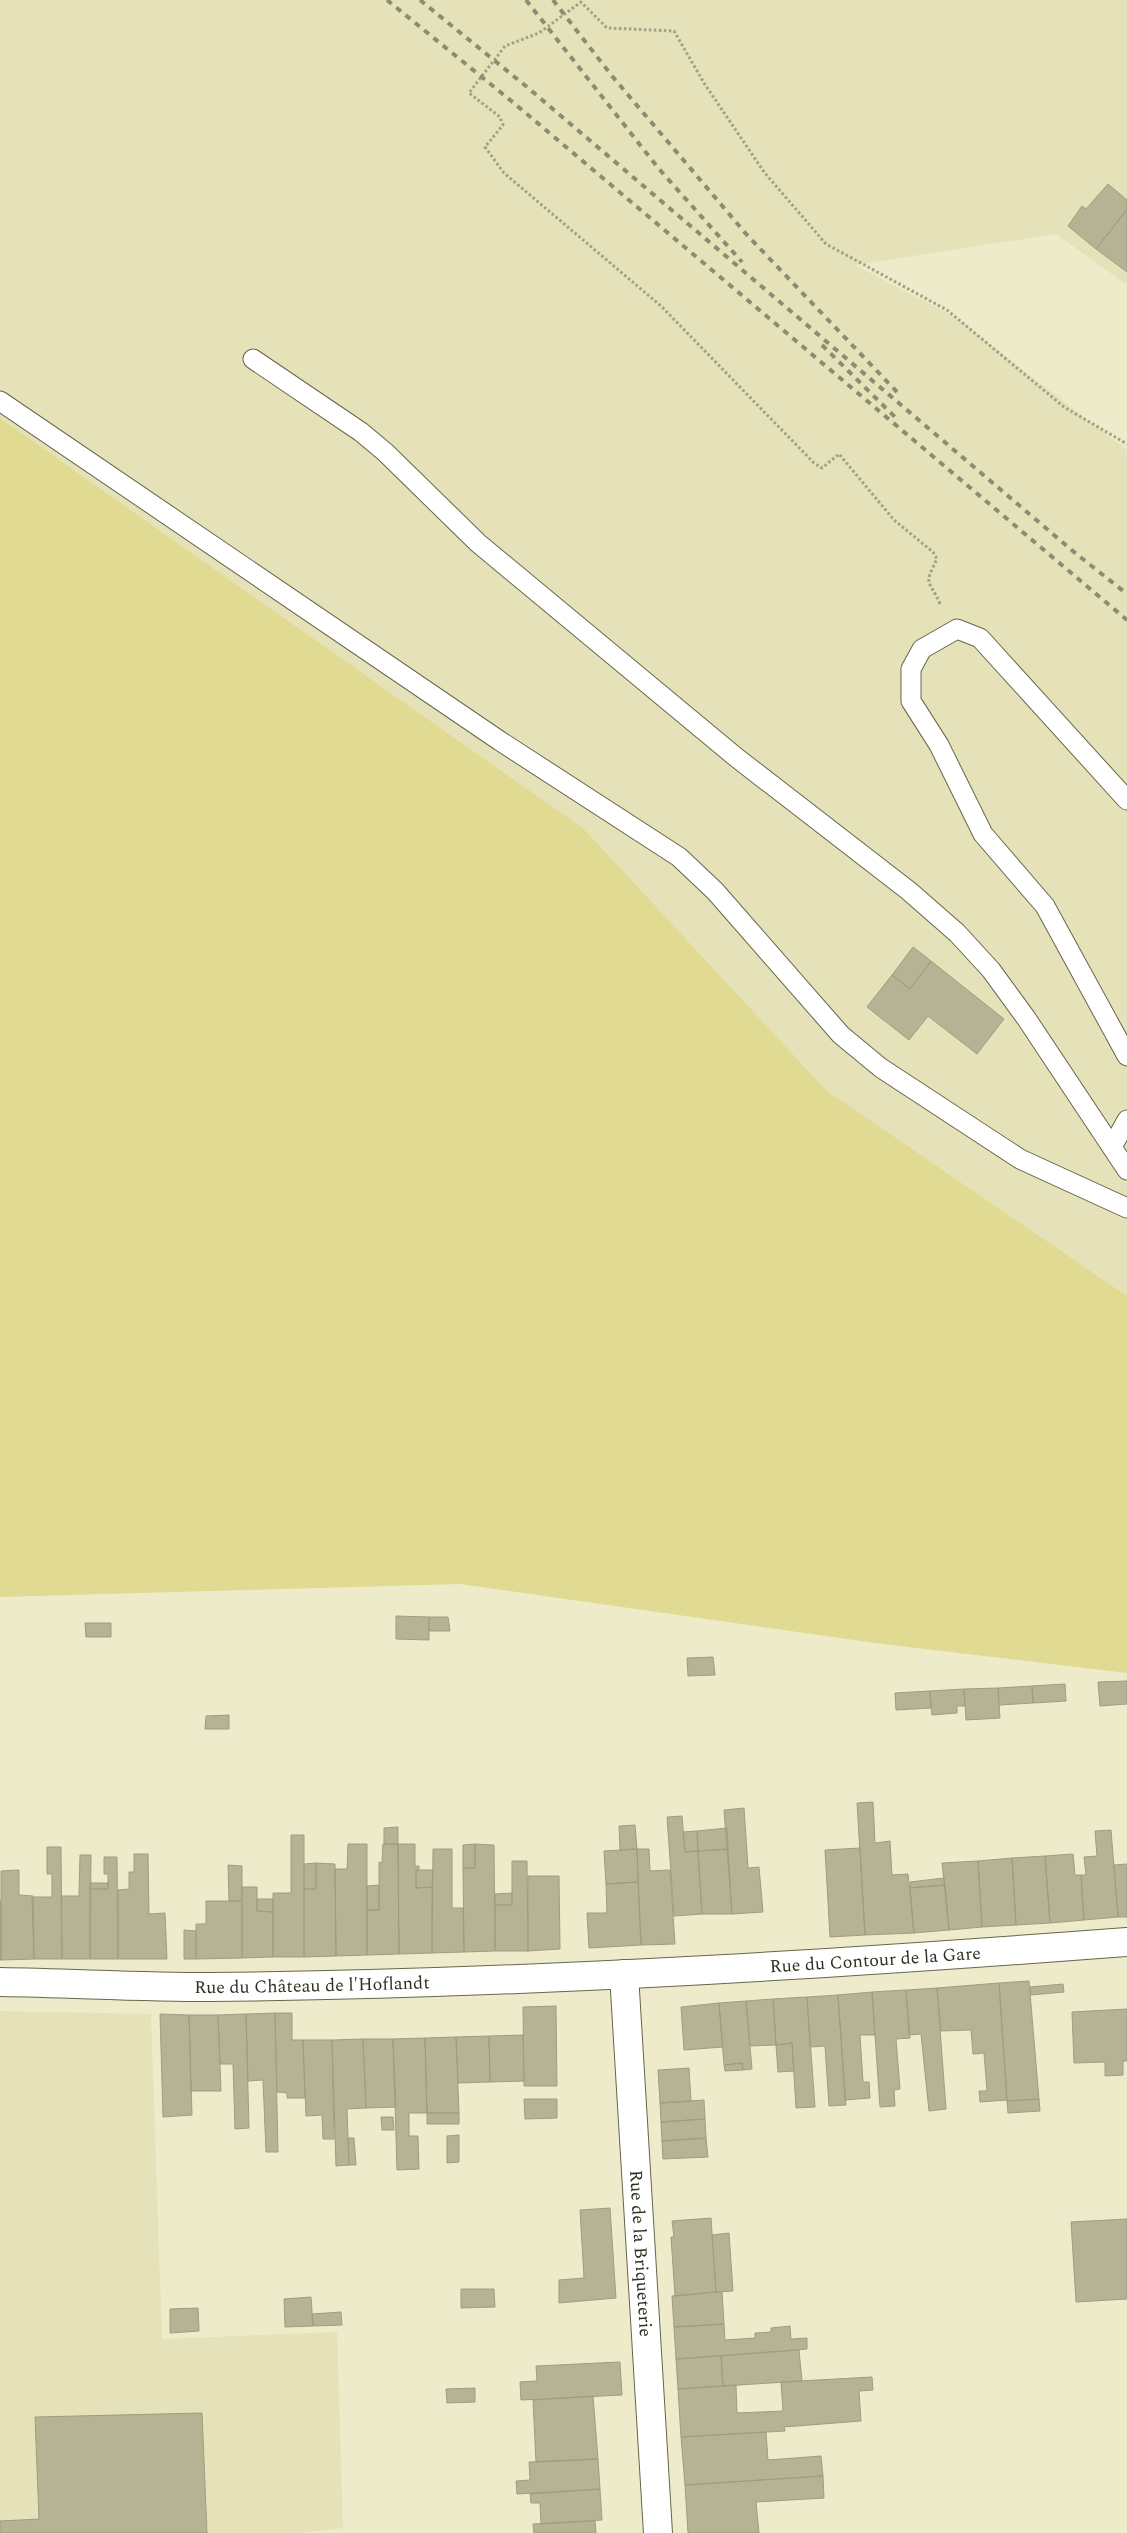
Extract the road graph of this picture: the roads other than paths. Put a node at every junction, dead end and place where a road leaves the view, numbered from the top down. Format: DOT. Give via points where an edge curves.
graph roads {
  1 [pos="252,359"];
  2 [pos="0,401"];
  3 [pos="1127,800"];
  4 [pos="1127,1056"];
  5 [pos="1127,1120"];
  6 [pos="1112,1147"];
  7 [pos="1127,1170"];
  8 [pos="1127,1208"];
  9 [pos="1127,1942"];
  10 [pos="624,1974"];
  11 [pos="0,1982"];
  12 [pos="658,2533"];
  1 -- 6 [label="lane" via="360,432 390,457 478,544 737,758 957,933 991,970 1026,1018"];
  2 -- 8 [label="lane" via="500,741 679,857 709,885 840,1035 881,1068 1020,1159"];
  3 -- 4 [label="lane" via="980,638 958,629 922,649 911,670 911,701 939,744 983,834 1045,906"];
  5 -- 6 [label="lane"];
  6 -- 7 [label="lane"];
  9 -- 10 [label="street, Rue du Contour de la Gare" via="850,1963"];
  10 -- 11 [label="street, Rue du Château de l'Hoflandt" via="209,1987"];
  10 -- 12 [label="street, Rue de la Briqueterie"];
}
